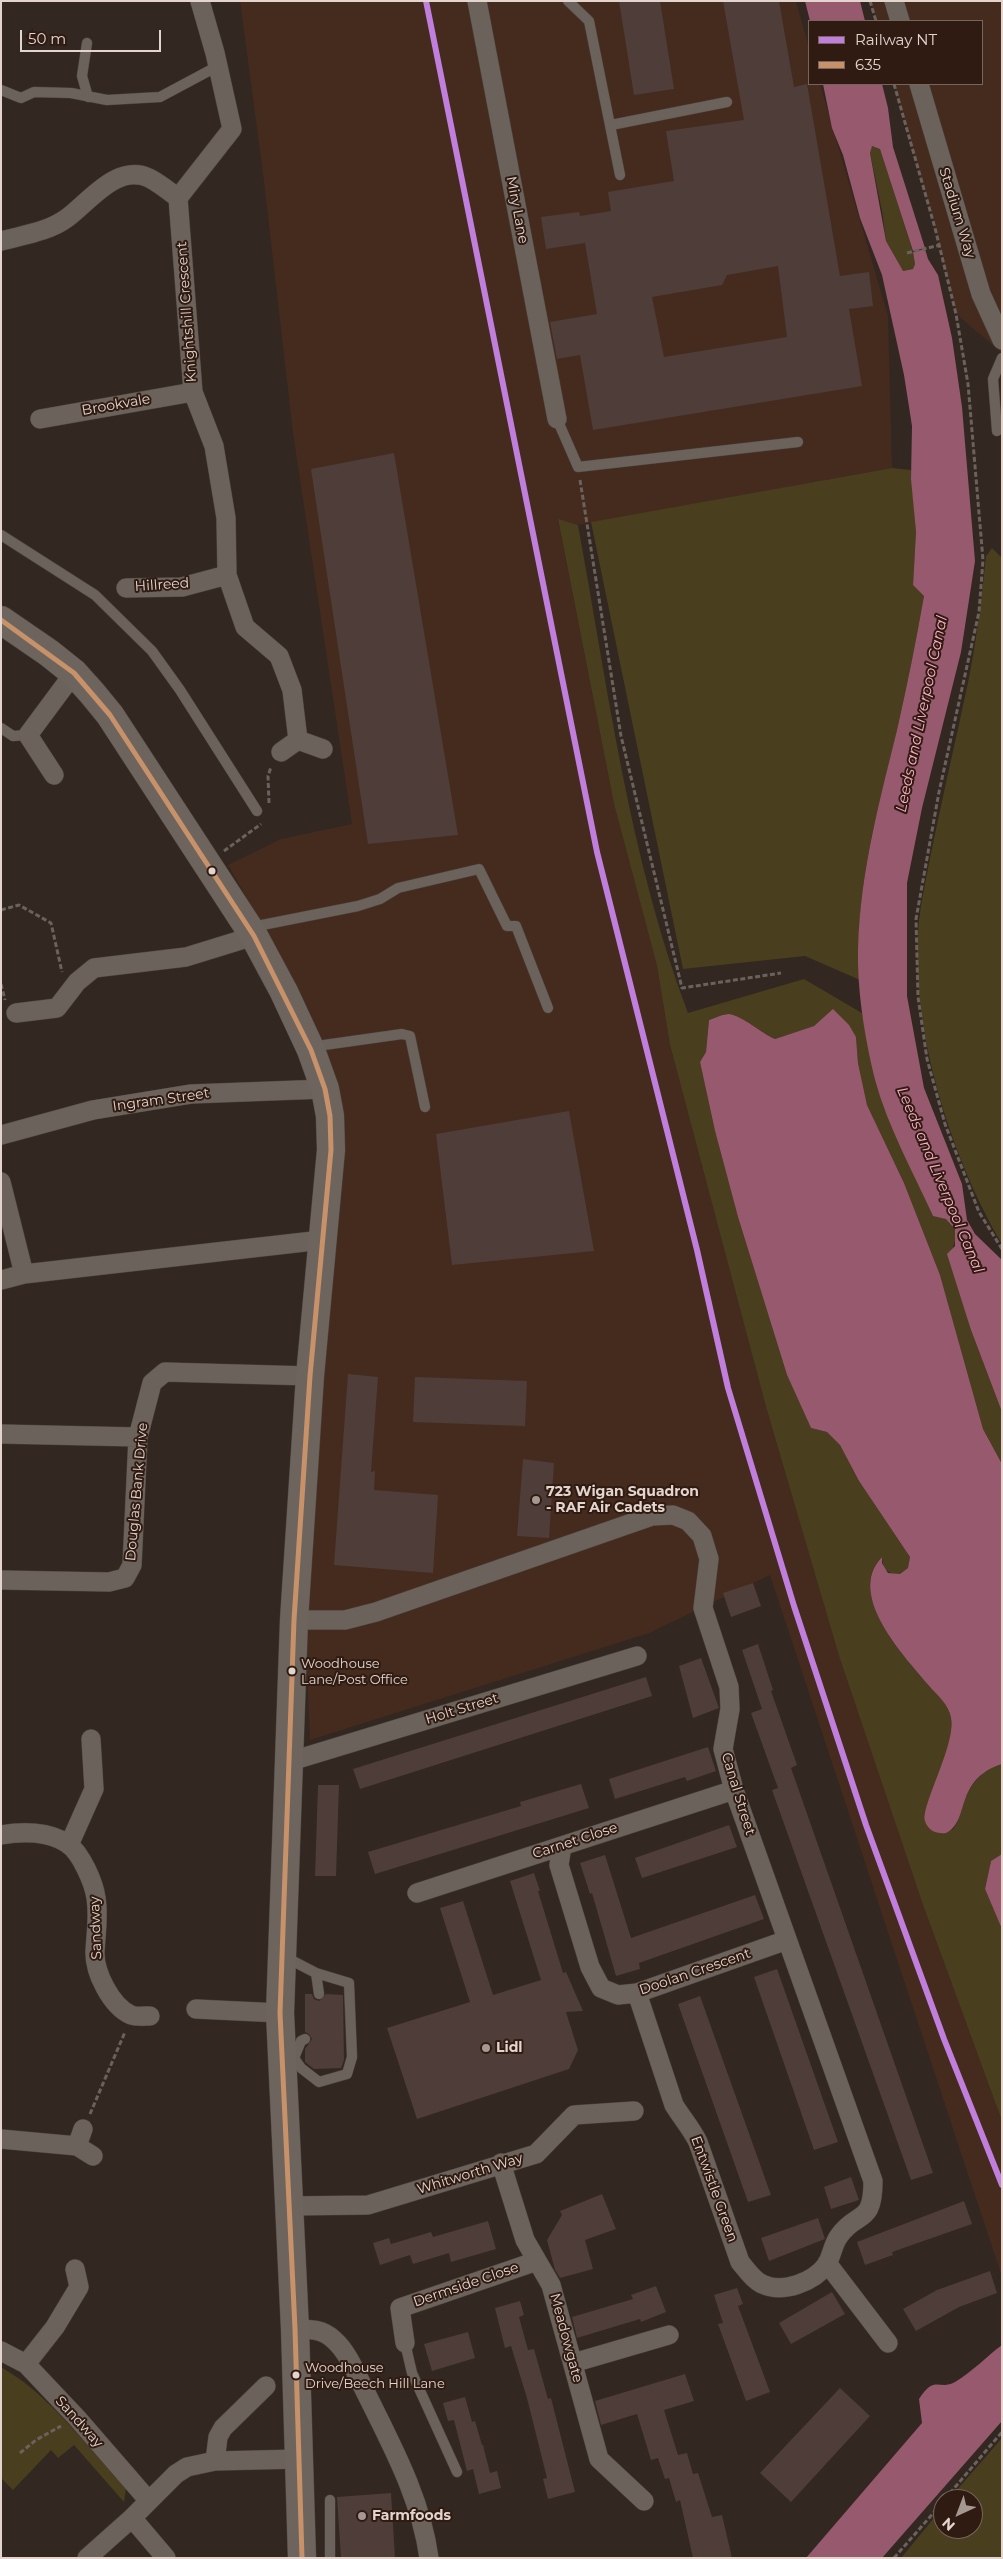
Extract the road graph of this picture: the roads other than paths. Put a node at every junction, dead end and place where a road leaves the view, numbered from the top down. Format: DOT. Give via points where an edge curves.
graph roads {
  1 [pos="200,1"];
  2 [pos="477,1"];
  3 [pos="568,1"];
  4 [pos="894,1"];
  5 [pos="900,20"];
  6 [pos="87,43"];
  7 [pos="218,66"];
  8 [pos="919,85"];
  9 [pos="1,90"];
  10 [pos="88,98"];
  11 [pos="727,102"];
  12 [pos="611,126"];
  13 [pos="620,175"];
  14 [pos="178,198"];
  15 [pos="1,241"];
  16 [pos="1002,340"];
  17 [pos="1002,358"];
  18 [pos="193,392"];
  19 [pos="40,419"];
  20 [pos="557,420"];
  21 [pos="997,430"];
  22 [pos="798,442"];
  23 [pos="1,535"];
  24 [pos="227,575"];
  25 [pos="126,588"];
  26 [pos="1,620"];
  27 [pos="74,673"];
  28 [pos="1,728"];
  29 [pos="28,735"];
  30 [pos="298,740"];
  31 [pos="323,749"];
  32 [pos="281,752"];
  33 [pos="54,775"];
  34 [pos="257,811"];
  35 [pos="251,932"];
  36 [pos="548,1008"];
  37 [pos="16,1013"];
  38 [pos="311,1050"];
  39 [pos="324,1089"];
  40 [pos="425,1107"];
  41 [pos="1,1135"];
  42 [pos="1,1182"];
  43 [pos="322,1240"];
  44 [pos="24,1274"];
  45 [pos="1,1280"];
  46 [pos="310,1376"];
  47 [pos="1,1434"];
  48 [pos="138,1437"];
  49 [pos="1,1580"];
  50 [pos="294,1620"];
  51 [pos="637,1656"];
  52 [pos="91,1739"];
  53 [pos="288,1762"];
  54 [pos="734,1790"];
  55 [pos="1,1835"];
  56 [pos="69,1844"];
  57 [pos="562,1846"];
  58 [pos="417,1893"];
  59 [pos="787,1940"];
  60 [pos="282,1955"];
  61 [pos="316,1973"];
  62 [pos="638,1993"];
  63 [pos="319,1994"];
  64 [pos="196,2009"];
  65 [pos="280,2013"];
  66 [pos="150,2016"];
  67 [pos="305,2039"];
  68 [pos="288,2058"];
  69 [pos="634,2110"];
  70 [pos="1,2139"];
  71 [pos="93,2156"];
  72 [pos="501,2163"];
  73 [pos="290,2206"];
  74 [pos="537,2260"];
  75 [pos="827,2263"];
  76 [pos="81,2283"];
  77 [pos="295,2329"];
  78 [pos="669,2335"];
  79 [pos="405,2343"];
  80 [pos="888,2343"];
  81 [pos="1,2351"];
  82 [pos="573,2363"];
  83 [pos="26,2364"];
  84 [pos="266,2386"];
  85 [pos="298,2459"];
  86 [pos="215,2460"];
  87 [pos="457,2472"];
  88 [pos="330,2500"];
  89 [pos="149,2501"];
  90 [pos="644,2501"];
  91 [pos="132,2518"];
  92 [pos="86,2558"];
  93 [pos="166,2558"];
  94 [pos="302,2558"];
  95 [pos="330,2558"];
  96 [pos="429,2558"];
  1 -- 7 [label="street"];
  2 -- 20 [label="street, Miry Lane"];
  3 -- 12 [label="lane" via="589,21"];
  4 -- 5 [label="street"];
  6 -- 10 [label="lane" via="82,76"];
  7 -- 10 [label="lane" via="160,98"];
  7 -- 14 [label="street" via="232,130"];
  8 -- 16 [label="street, Stadium Way" via="981,294"];
  9 -- 10 [label="lane" via="22,98 34,92 72,93"];
  11 -- 12 [label="lane"];
  12 -- 13 [label="lane"];
  14 -- 15 [label="street" via="147,177 125,176 103,186 66,219 41,231"];
  14 -- 18 [label="street, Knightshill Crescent"];
  17 -- 21 [label="lane" via="993,379"];
  18 -- 19 [label="street, Brookvale"];
  18 -- 24 [label="street, Knightshill Crescent" via="214,446 226,518"];
  20 -- 22 [label="lane" via="578,467"];
  23 -- 34 [label="lane" via="95,595 152,650"];
  24 -- 25 [label="street, Hillreed" via="182,587"];
  24 -- 30 [label="street, Knightshill Crescent" via="245,627 279,656 292,690"];
  26 -- 27 [label="main road"];
  27 -- 29 [label="street"];
  27 -- 35 [label="main road" via="110,715"];
  28 -- 29 [label="lane" via="13,736"];
  29 -- 33 [label="street"];
  30 -- 31 [label="street"];
  30 -- 32 [label="street"];
  35 -- 36 [label="lane" via="358,906 380,899 398,888 479,869 506,926 516,926"];
  35 -- 37 [label="street" via="186,958 94,968 77,982 57,1008"];
  35 -- 38 [label="main road"];
  38 -- 39 [label="main road"];
  38 -- 40 [label="lane" via="324,1045 402,1034 410,1036"];
  39 -- 41 [label="street, Ingram Street" via="191,1094 93,1110"];
  39 -- 43 [label="main road" via="330,1116 331,1150"];
  42 -- 44 [label="street"];
  43 -- 44 [label="street"];
  43 -- 46 [label="main road"];
  44 -- 45 [label="street"];
  46 -- 48 [label="street, Douglas Bank Drive" via="166,1372 152,1383"];
  46 -- 50 [label="main road"];
  47 -- 48 [label="street"];
  48 -- 49 [label="street, Douglas Bank Drive" via="132,1565 125,1578 109,1582"];
  50 -- 53 [label="main road"];
  50 -- 54 [label="street, Canal Street" via="345,1620 376,1612 652,1516 673,1515 688,1522 702,1536 709,1559 703,1608 729,1687 730,1709 723,1749"];
  51 -- 53 [label="street, Holt Street"];
  52 -- 56 [label="street" via="94,1789"];
  53 -- 60 [label="main road"];
  54 -- 57 [label="street, Carnet Close"];
  54 -- 59 [label="street, Canal Street"];
  55 -- 56 [label="street" via="20,1832 44,1835"];
  56 -- 66 [label="street, Sandway" via="88,1872 96,1897 98,1926 95,1953 100,1980 129,2023"];
  57 -- 58 [label="street, Carnet Close"];
  57 -- 62 [label="street, Doolan Crescent" via="559,1865 590,1967 602,1988 618,1994"];
  59 -- 62 [label="street, Doolan Crescent"];
  59 -- 75 [label="street, Canal Street" via="873,2181 873,2200 863,2218 839,2236"];
  60 -- 61 [label="lane"];
  60 -- 65 [label="main road"];
  61 -- 63 [label="lane"];
  61 -- 68 [label="lane" via="349,1983 352,2057 346,2074 319,2082"];
  62 -- 75 [label="street, Entwistle Green" via="674,2106 698,2142 740,2262 762,2284 781,2288 816,2276"];
  64 -- 65 [label="street"];
  65 -- 68 [label="main road"];
  67 -- 68 [label="lane"];
  68 -- 73 [label="main road"];
  69 -- 72 [label="street, Whitworth Way" via="574,2115 536,2154"];
  70 -- 71 [label="street" via="80,2137"];
  72 -- 73 [label="street, Whitworth Way" via="368,2205"];
  72 -- 74 [label="street, Meadowgate" via="524,2240"];
  73 -- 77 [label="main road"];
  74 -- 79 [label="street, Dermside Close" via="400,2308"];
  74 -- 82 [label="street, Meadowgate" via="551,2285"];
  75 -- 80 [label="street"];
  76 -- 83 [label="street" via="55,2327"];
  77 -- 85 [label="main road"];
  77 -- 96 [label="street" via="315,2330 336,2341 356,2375 408,2479"];
  78 -- 82 [label="street"];
  79 -- 87 [label="lane" via="412,2374"];
  81 -- 83 [label="street, Sandway"];
  82 -- 90 [label="street, Meadowgate" via="599,2458"];
  83 -- 89 [label="street, Sandway"];
  84 -- 86 [label="street" via="223,2428 218,2437"];
  85 -- 86 [label="street"];
  85 -- 94 [label="main road"];
  86 -- 89 [label="street" via="187,2467"];
  88 -- 95 [label="lane"];
  89 -- 91 [label="street"];
  91 -- 92 [label="street"];
  91 -- 93 [label="street"];
}
